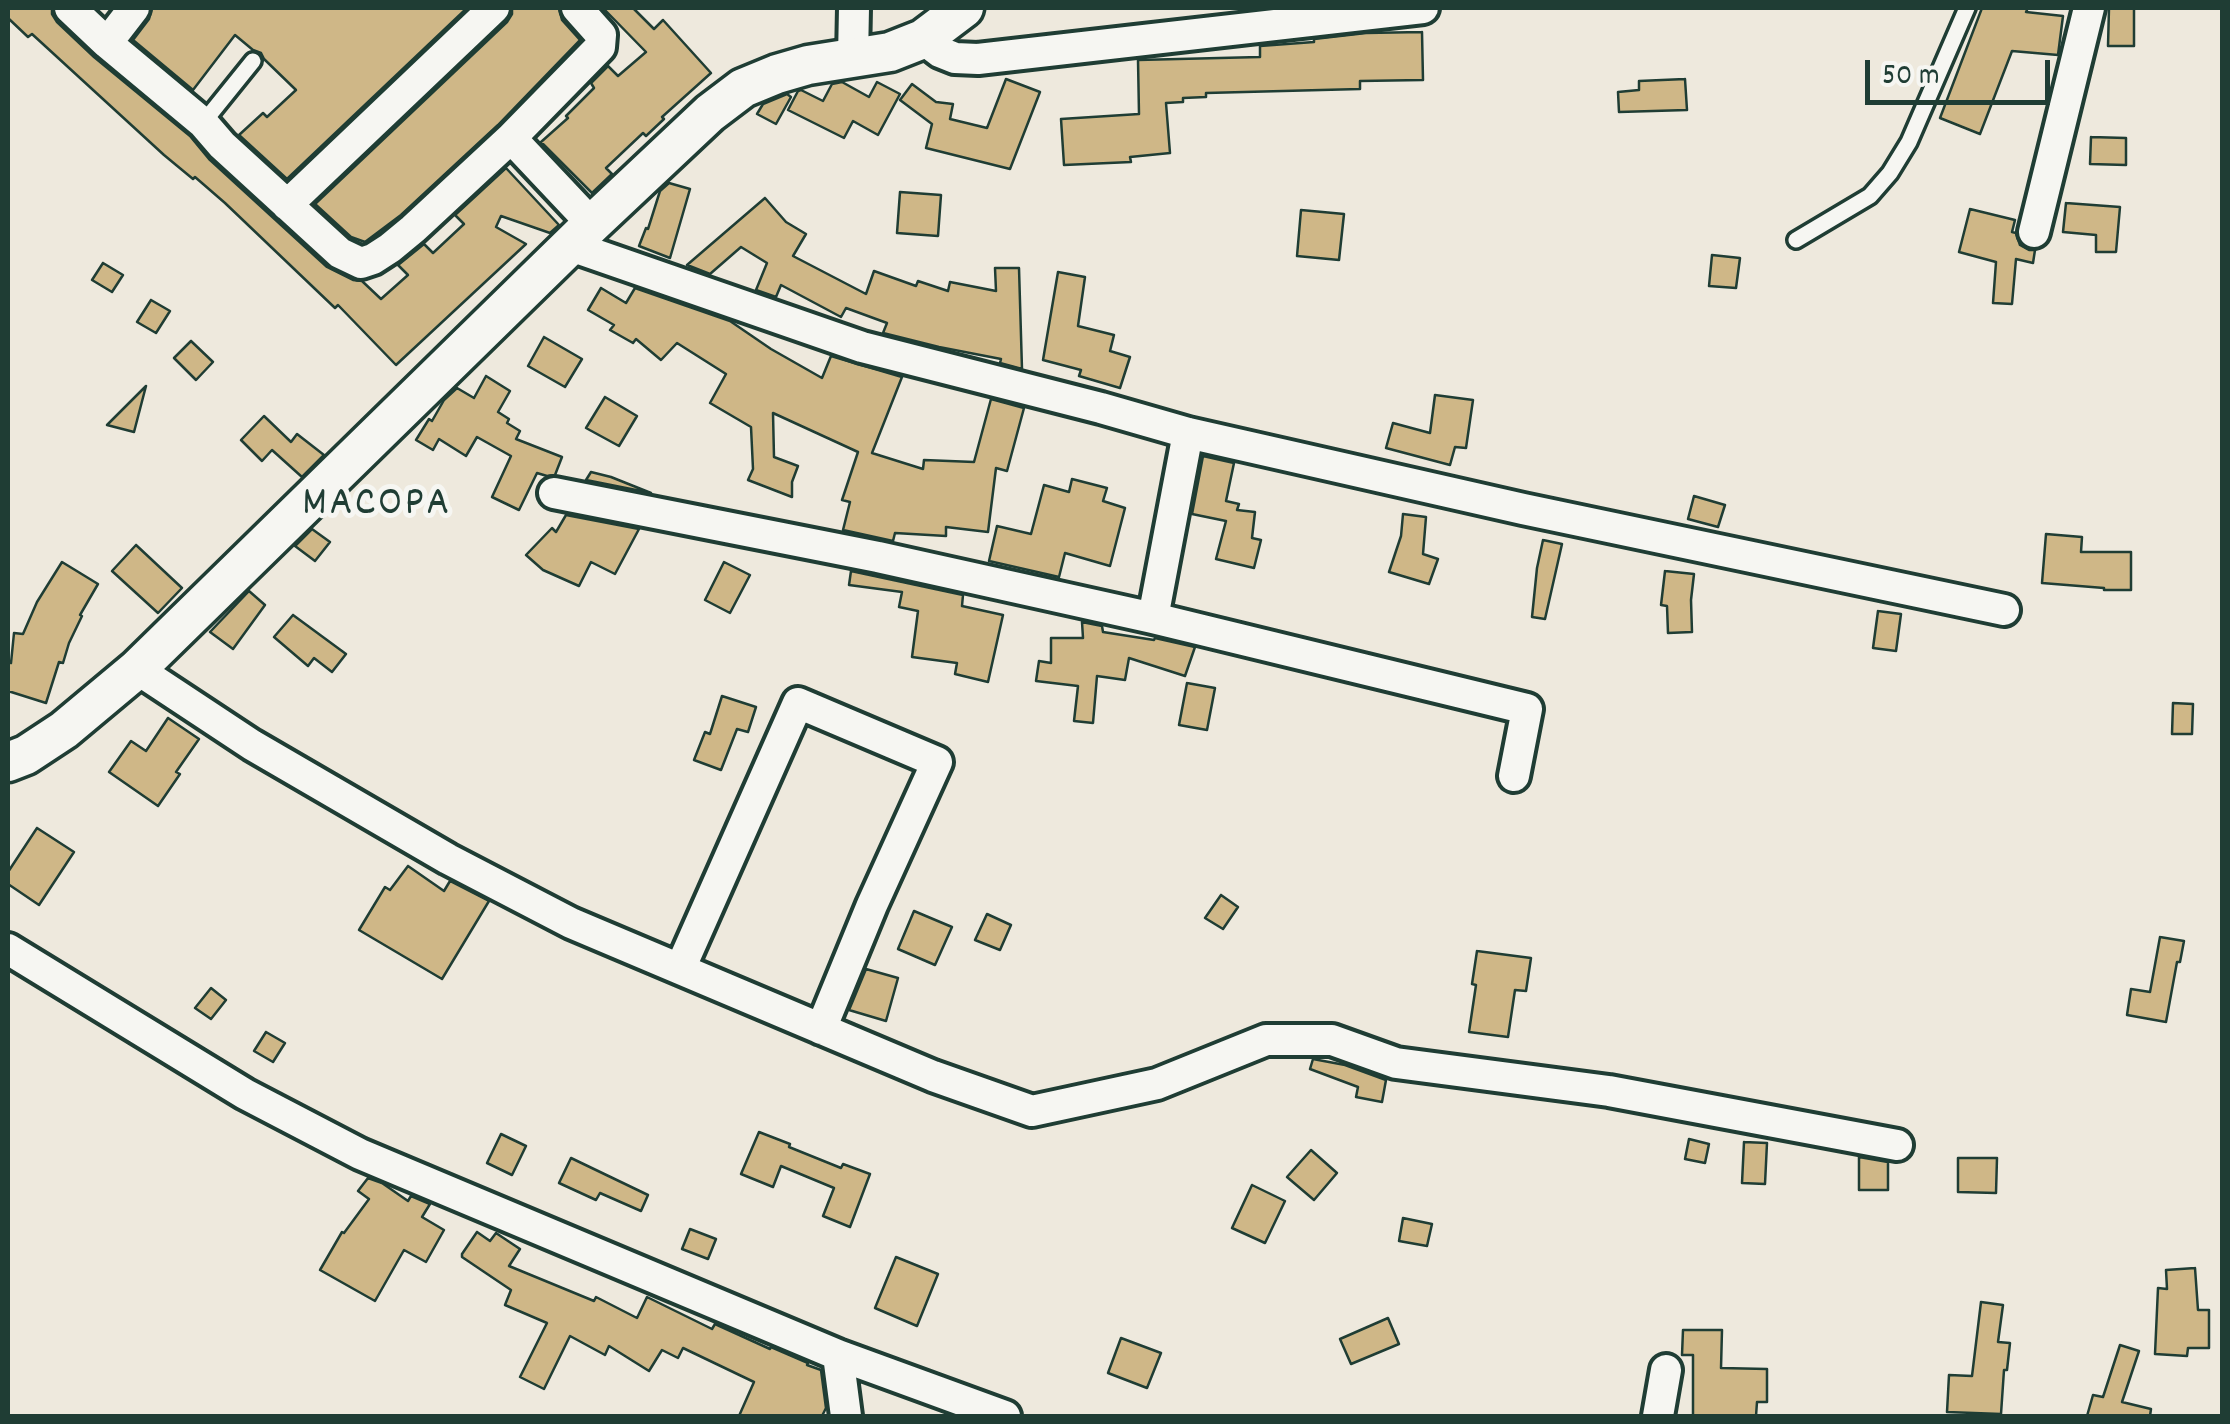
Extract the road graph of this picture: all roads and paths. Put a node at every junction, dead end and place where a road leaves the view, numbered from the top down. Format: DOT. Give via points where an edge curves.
graph roads {
  1 [pos="70,8"];
  2 [pos="134,8"];
  3 [pos="494,8"];
  4 [pos="577,8"];
  5 [pos="854,8"];
  6 [pos="964,8"];
  7 [pos="1423,8"];
  8 [pos="1967,8"];
  9 [pos="2089,8"];
  10 [pos="924,39"];
  11 [pos="107,43"];
  12 [pos="853,58"];
  13 [pos="253,61"];
  14 [pos="203,123"];
  15 [pos="511,138"];
  16 [pos="287,206"];
  17 [pos="2034,232"];
  18 [pos="582,235"];
  19 [pos="1796,240"];
  20 [pos="1188,433"];
  21 [pos="554,493"];
  22 [pos="2004,610"];
  23 [pos="1153,618"];
  24 [pos="137,669"];
  25 [pos="8,762"];
  26 [pos="1514,776"];
  27 [pos="8,948"];
  28 [pos="680,969"];
  29 [pos="821,1029"];
  30 [pos="1897,1145"];
  31 [pos="838,1355"];
  32 [pos="1666,1370"];
  33 [pos="846,1416"];
  34 [pos="1005,1416"];
  35 [pos="1658,1416"];
  1 -- 11 [label="street"];
  2 -- 11 [label="street"];
  3 -- 16 [label="street"];
  4 -- 15 [label="street" via="602,35 600,47"];
  5 -- 12 [label="street"];
  6 -- 10 [label="street"];
  7 -- 10 [label="street" via="978,59 955,58"];
  8 -- 19 [label="lane" via="1890,173 1870,196"];
  9 -- 17 [label="street"];
  10 -- 12 [label="street"];
  11 -- 14 [label="street"];
  12 -- 18 [label="street" via="808,65 743,88"];
  13 -- 14 [label="lane"];
  14 -- 16 [label="street"];
  15 -- 16 [label="street" via="372,260 356,262 340,253"];
  15 -- 18 [label="street"];
  18 -- 20 [label="street" via="862,347"];
  18 -- 24 [label="street"];
  20 -- 22 [label="street"];
  20 -- 23 [label="street"];
  21 -- 23 [label="street"];
  23 -- 26 [label="street" via="1527,709"];
  24 -- 25 [label="street" via="64,730"];
  24 -- 28 [label="street" via="252,746 448,859"];
  27 -- 31 [label="street" via="245,1094 360,1154"];
  28 -- 29 [label="street"];
  28 -- 29 [label="street" via="798,702 937,762"];
  29 -- 30 [label="street" via="1032,1111 1157,1084 1266,1040 1332,1040 1396,1063 1609,1091"];
  31 -- 33 [label="street"];
  31 -- 34 [label="street"];
  32 -- 35 [label="street"];
}
